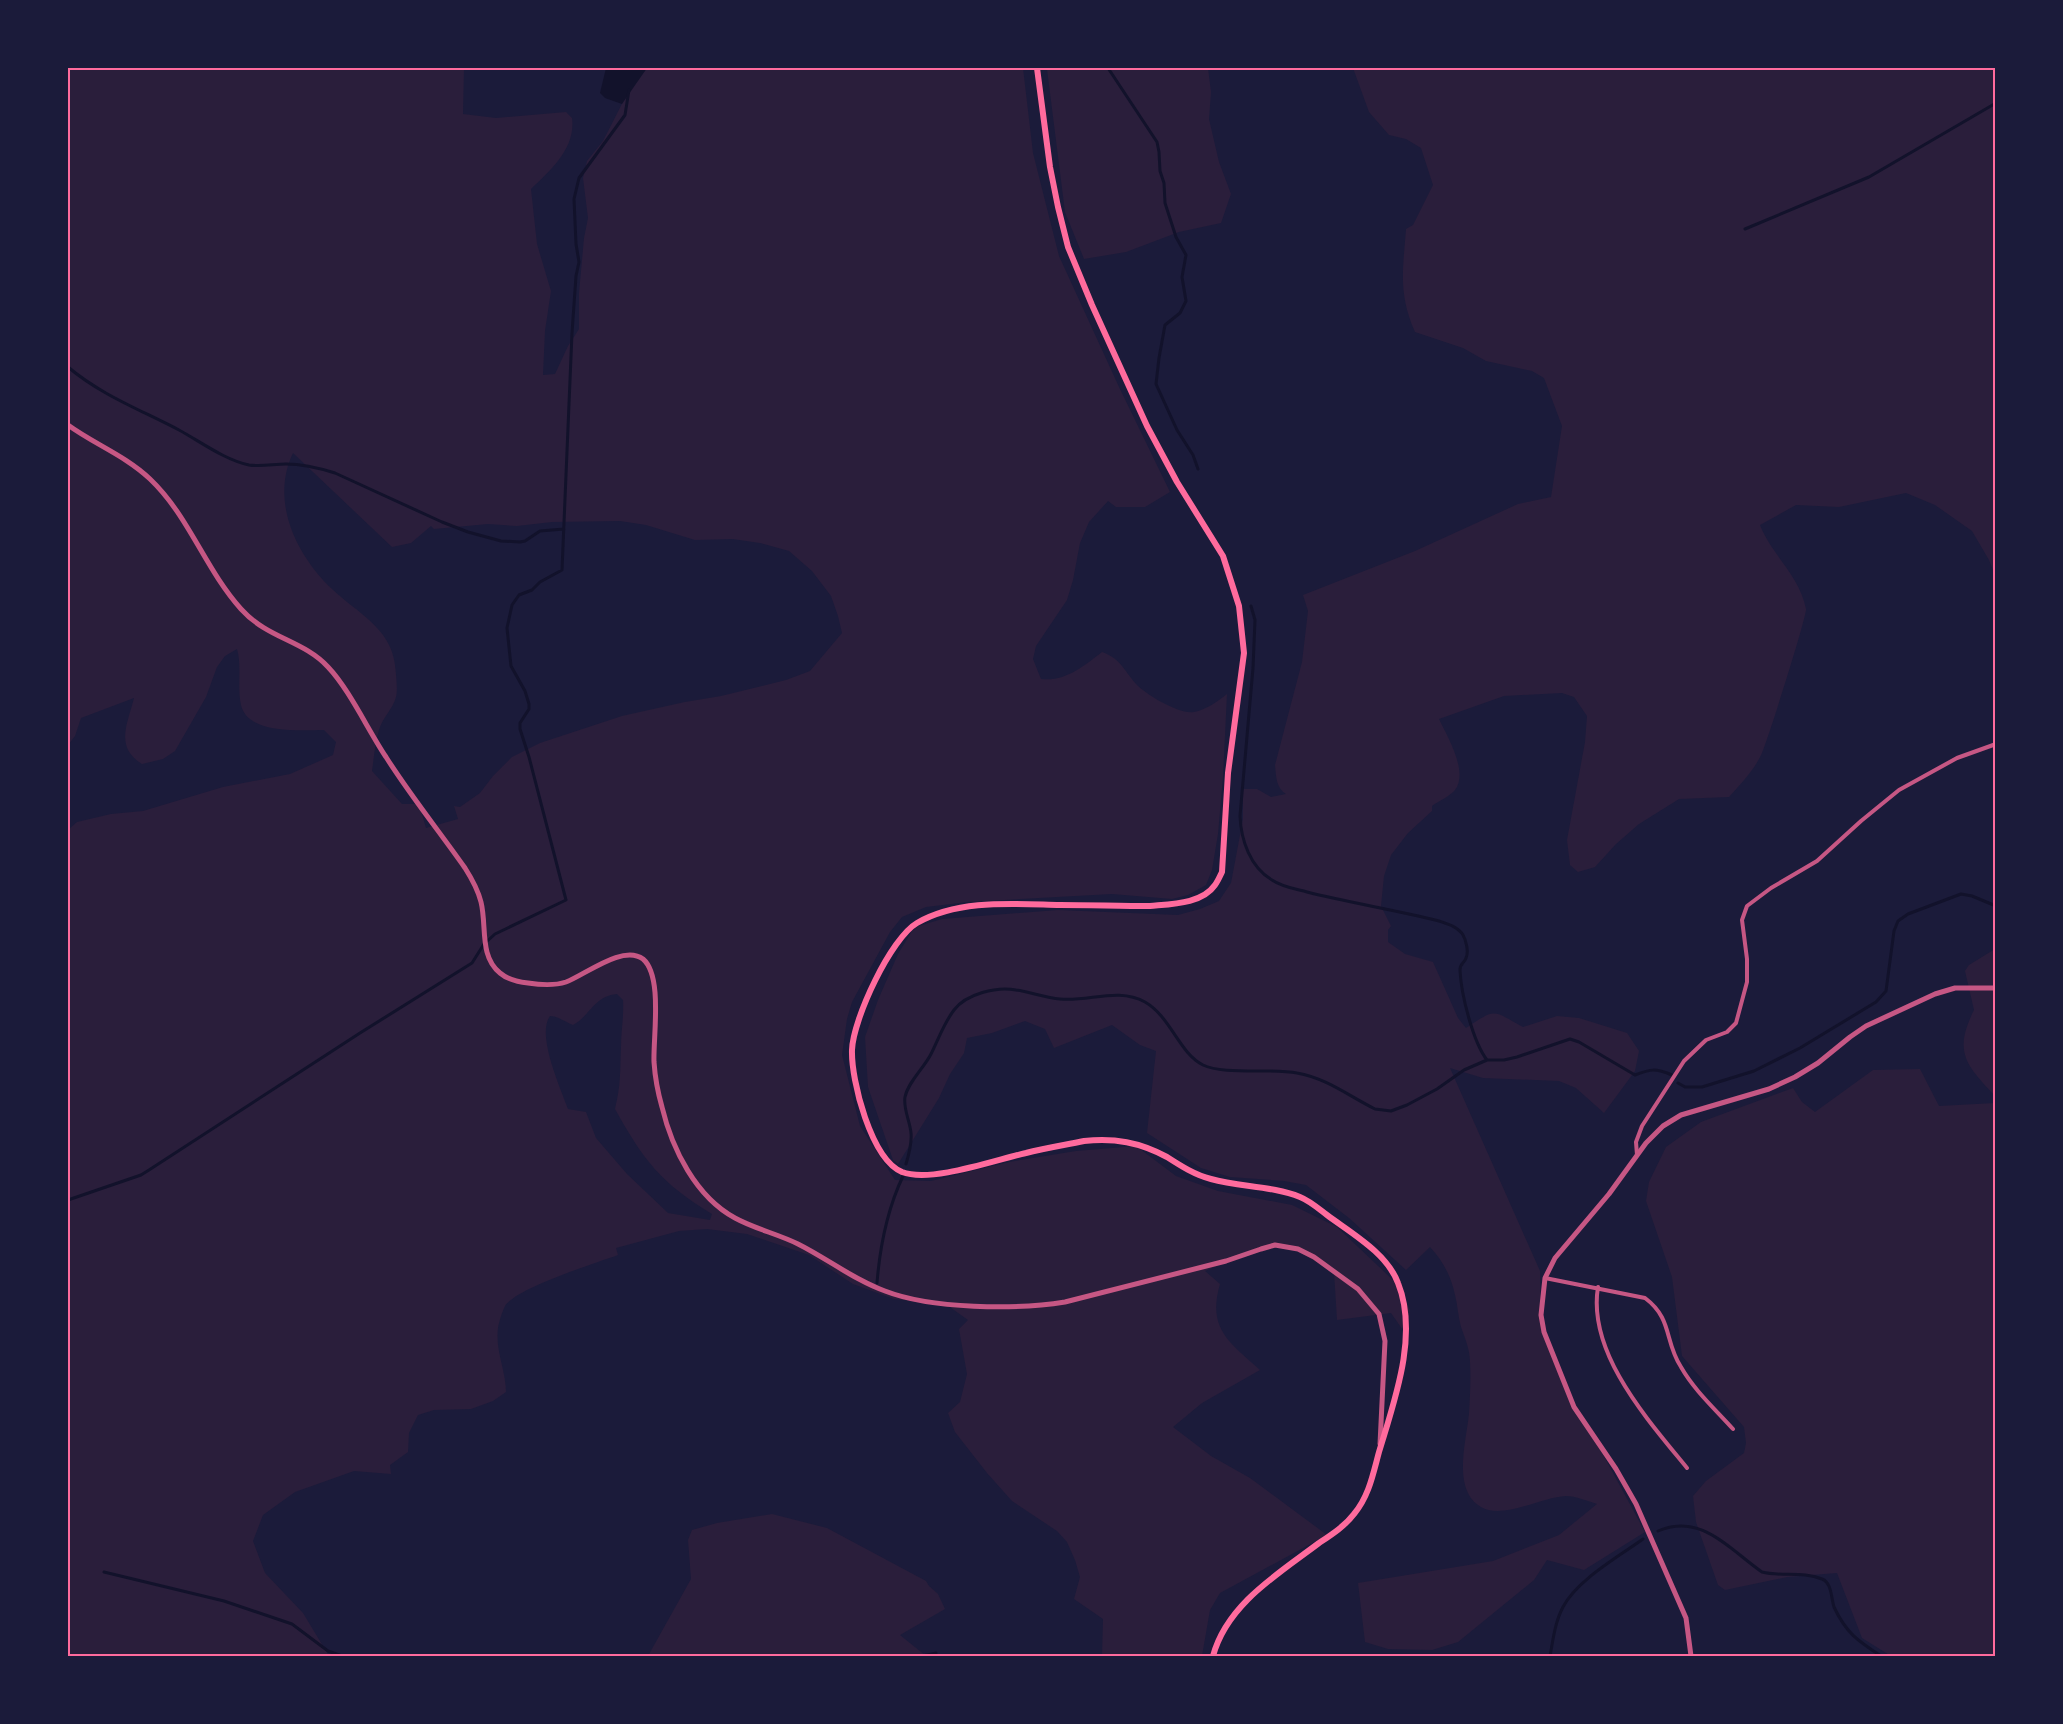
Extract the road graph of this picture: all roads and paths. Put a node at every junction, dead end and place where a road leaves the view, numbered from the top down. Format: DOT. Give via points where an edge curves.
graph roads {
  1 [pos="1037,68"];
  2 [pos="68,425"];
  3 [pos="1995,744"];
  4 [pos="1995,988"];
  5 [pos="1637,1156"];
  6 [pos="1545,1278"];
  7 [pos="1598,1287"];
  8 [pos="1733,1428"];
  9 [pos="1379,1452"];
  10 [pos="1687,1468"];
  11 [pos="1213,1656"];
  12 [pos="1691,1656"];
  1 -- 9 [label="main road" via="1050,167 1068,247 1152,435 1223,555 1239,606 1244,653 1228,773 1222,872 1215,886 1202,896 1179,904 976,905 937,914 915,924 899,939 885,962 858,1022 852,1048 854,1076 878,1149 901,1172 933,1174 1027,1152 1107,1139 1148,1148 1210,1179 1302,1198 1320,1209 1380,1256 1393,1272 1402,1294 1405,1347 1391,1417"];
  2 -- 9 [label="street" via="149,478 244,612 268,632 307,649 333,672 386,758 468,873 481,903 487,953 493,966 504,976 541,985 562,983 607,960 634,955 643,960 650,969 656,996 654,1067 662,1109 677,1150 697,1184 724,1211 803,1247 882,1290 956,1304 1045,1306 1268,1247 1298,1249 1358,1289 1379,1314 1385,1341"];
  3 -- 5 [label="street" via="1957,758 1899,790 1817,861 1747,906 1742,920 1747,982 1736,1023 1727,1032 1706,1040 1684,1062 1642,1125 1636,1142"];
  4 -- 5 [label="street" via="1955,988 1900,1009 1850,1037 1795,1077 1769,1089 1681,1115 1663,1126"];
  5 -- 6 [label="street" via="1555,1258"];
  6 -- 7 [label="street"];
  6 -- 12 [label="street" via="1541,1315 1544,1332 1574,1407 1636,1504 1686,1618"];
  7 -- 8 [label="street" via="1645,1298 1655,1306 1663,1316 1680,1366"];
  7 -- 10 [label="street" via="1599,1327 1620,1378"];
  9 -- 11 [label="main road" via="1370,1486 1353,1515 1258,1589 1233,1614"];
}
